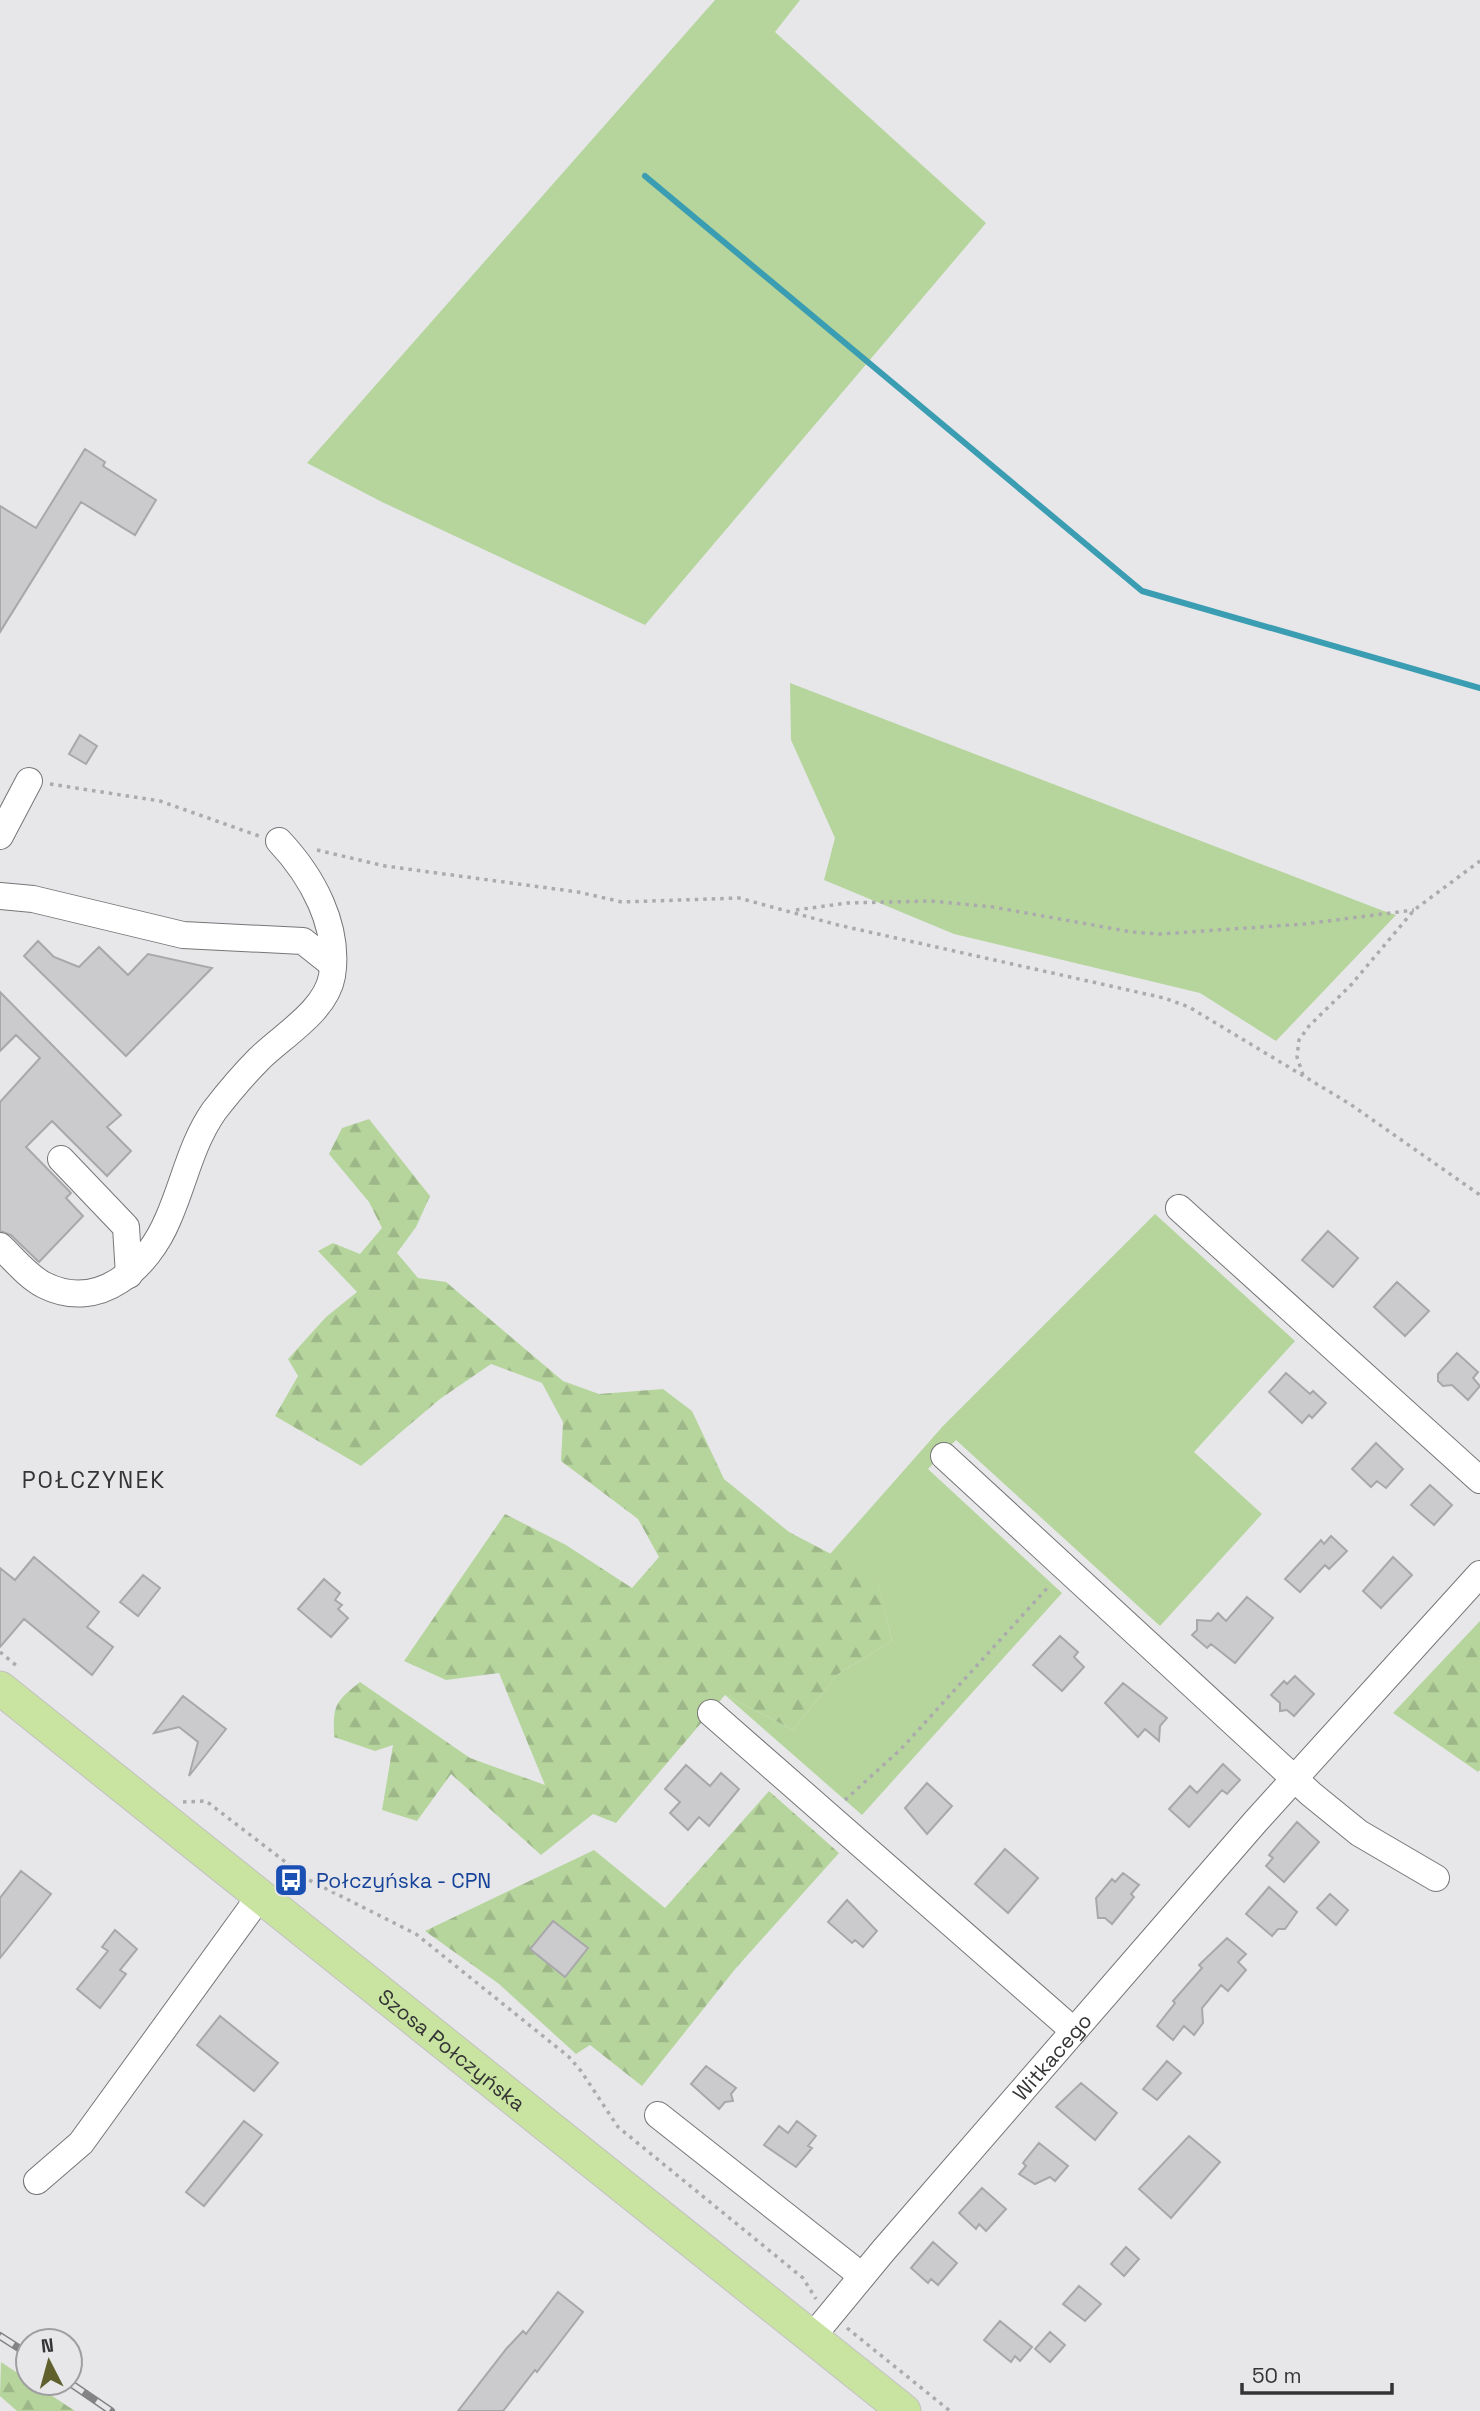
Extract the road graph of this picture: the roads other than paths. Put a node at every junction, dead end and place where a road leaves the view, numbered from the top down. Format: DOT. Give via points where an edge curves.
graph roads {
  1 [pos="29,781"];
  2 [pos="0,836"];
  3 [pos="279,841"];
  4 [pos="0,896"];
  5 [pos="332,964"];
  6 [pos="61,1159"];
  7 [pos="1180,1208"];
  8 [pos="0,1246"];
  9 [pos="128,1275"];
  10 [pos="944,1456"];
  11 [pos="1480,1480"];
  12 [pos="1480,1574"];
  13 [pos="5,1674"];
  14 [pos="711,1713"];
  15 [pos="1295,1778"];
  16 [pos="1436,1878"];
  17 [pos="260,1896"];
  18 [pos="1074,2031"];
  19 [pos="658,2115"];
  20 [pos="37,2181"];
  21 [pos="862,2277"];
  22 [pos="822,2326"];
  23 [pos="904,2411"];
  1 -- 2 [label="street"];
  3 -- 5 [label="street" via="313,885 326,920"];
  4 -- 5 [label="street" via="33,899 183,935 303,941"];
  5 -- 9 [label="street" via="327,992 316,1006 257,1061 203,1128 167,1222 151,1253"];
  6 -- 9 [label="street" via="126,1227"];
  7 -- 11 [label="street"];
  8 -- 9 [label="street" via="34,1279 58,1290 97,1292"];
  10 -- 15 [label="street"];
  12 -- 15 [label="street, Witkacego"];
  13 -- 17 [label="main road, Szosa Połczyńska"];
  14 -- 18 [label="street"];
  15 -- 16 [label="street" via="1359,1833"];
  15 -- 18 [label="street, Witkacego"];
  17 -- 20 [label="street" via="81,2143"];
  17 -- 22 [label="main road, Szosa Połczyńska"];
  18 -- 21 [label="street, Witkacego"];
  19 -- 21 [label="street"];
  21 -- 22 [label="street, Witkacego"];
  22 -- 23 [label="main road, Szosa Połczyńska"];
}
